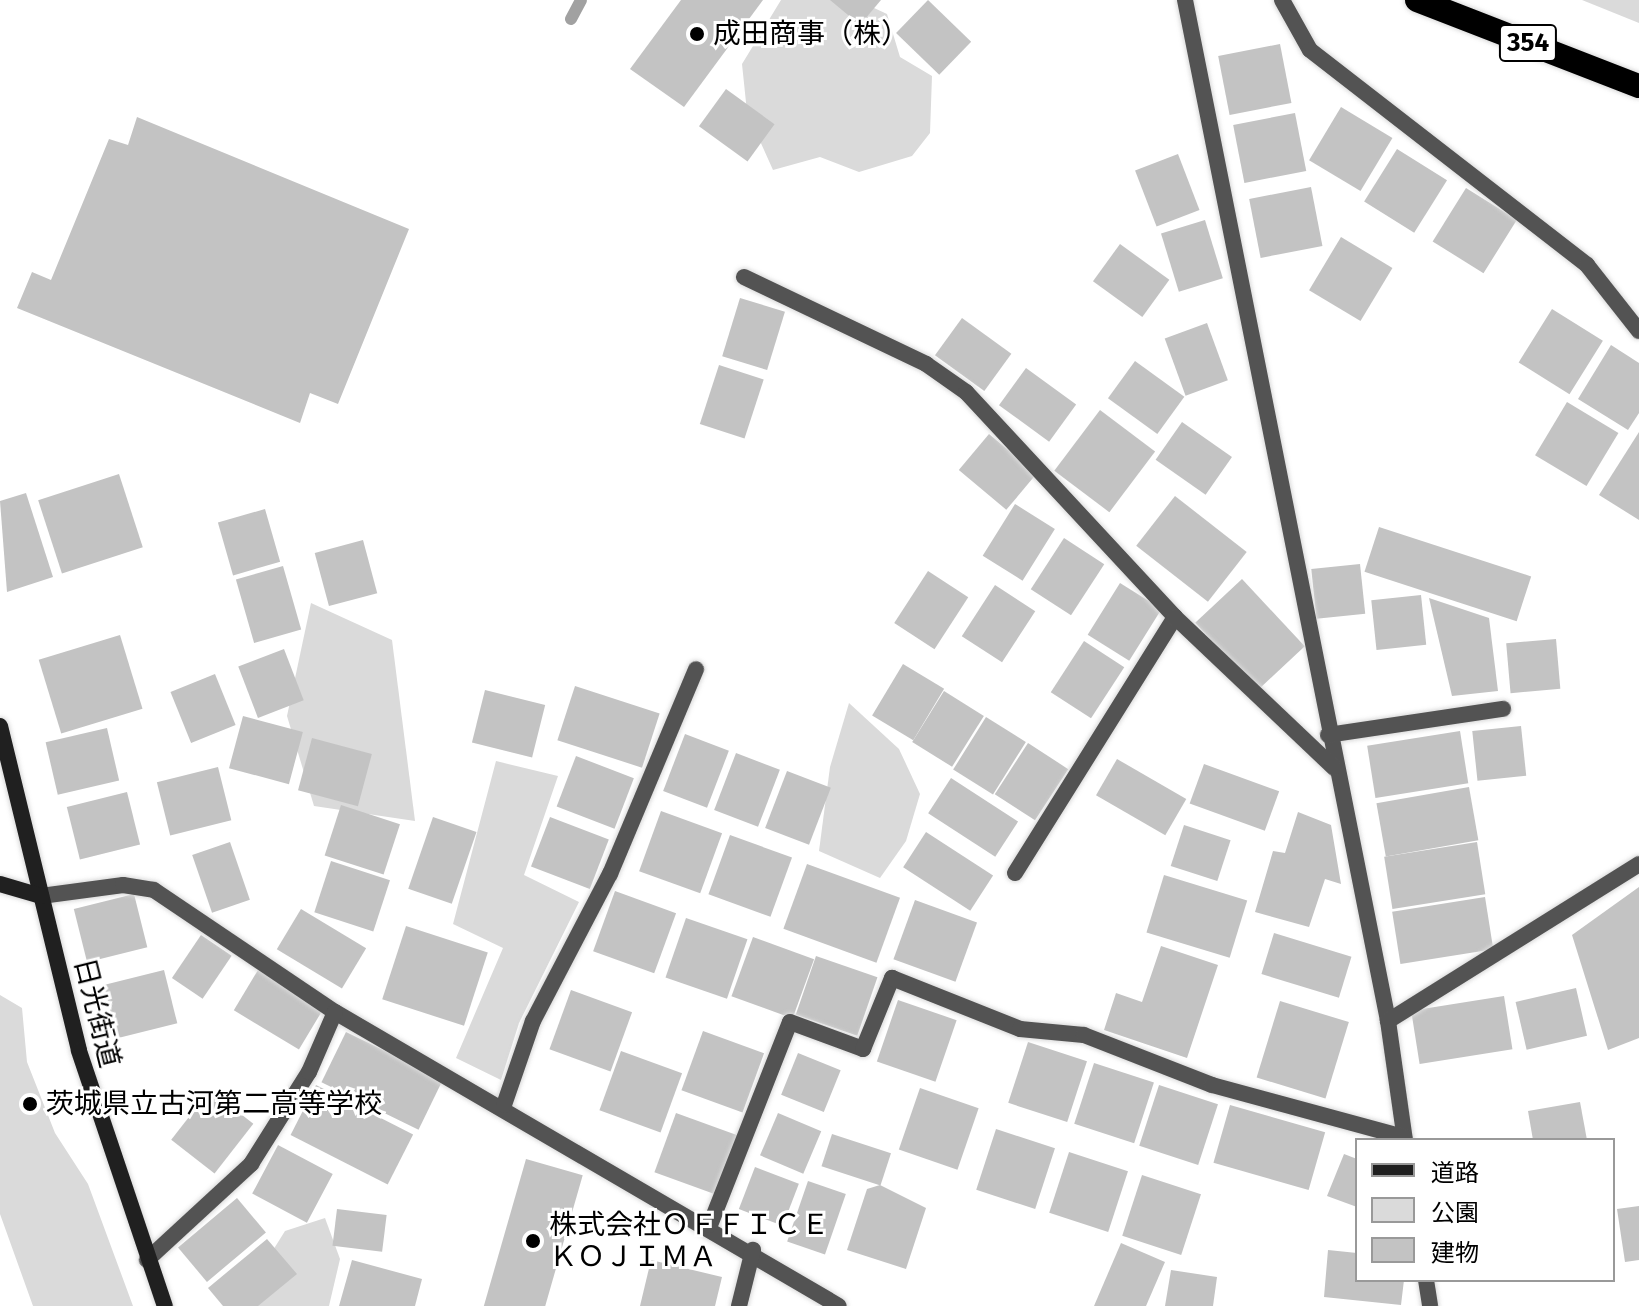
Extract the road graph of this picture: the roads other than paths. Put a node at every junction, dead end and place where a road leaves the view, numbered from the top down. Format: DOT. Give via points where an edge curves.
graph roads {
  1 [pos="1185,0"];
  2 [pos="1282,0"];
  3 [pos="1417,0"];
  4 [pos="1639,86"];
  5 [pos="744,277"];
  6 [pos="1639,331"];
  7 [pos="1175,617"];
  8 [pos="696,669"];
  9 [pos="1503,709"];
  10 [pos="0,726"];
  11 [pos="1328,735"];
  12 [pos="1334,768"];
  13 [pos="1639,864"];
  14 [pos="1015,873"];
  15 [pos="0,884"];
  16 [pos="41,896"];
  17 [pos="335,1012"];
  18 [pos="1388,1021"];
  19 [pos="504,1105"];
  20 [pos="1404,1138"];
  21 [pos="710,1225"];
  22 [pos="753,1250"];
  23 [pos="147,1260"];
  24 [pos="1426,1282"];
  25 [pos="165,1306"];
  26 [pos="739,1306"];
  27 [pos="839,1306"];
  28 [pos="1430,1306"];
  1 -- 11 [label="street"];
  2 -- 6 [label="street" via="1310,50 1587,265"];
  3 -- 4 [label="highway, 354"];
  5 -- 7 [label="street" via="926,364 966,392"];
  7 -- 12 [label="street"];
  7 -- 14 [label="street"];
  8 -- 19 [label="street" via="610,874 533,1021"];
  9 -- 11 [label="street"];
  10 -- 16 [label="main road, 日光街道"];
  11 -- 12 [label="street"];
  12 -- 18 [label="street"];
  13 -- 18 [label="street"];
  15 -- 16 [label="main road"];
  16 -- 17 [label="street" via="123,885 154,890"];
  16 -- 23 [label="main road, 日光街道" via="113,1167"];
  17 -- 19 [label="street"];
  17 -- 23 [label="street" via="309,1072 251,1164"];
  18 -- 20 [label="street"];
  19 -- 21 [label="street"];
  20 -- 21 [label="street" via="1212,1085 1084,1035 1020,1029 892,978 863,1049 790,1022"];
  21 -- 22 [label="street"];
  22 -- 26 [label="street"];
  22 -- 27 [label="street"];
  23 -- 25 [label="main road, 日光街道"];
  24 -- 28 [label="street"];
}
